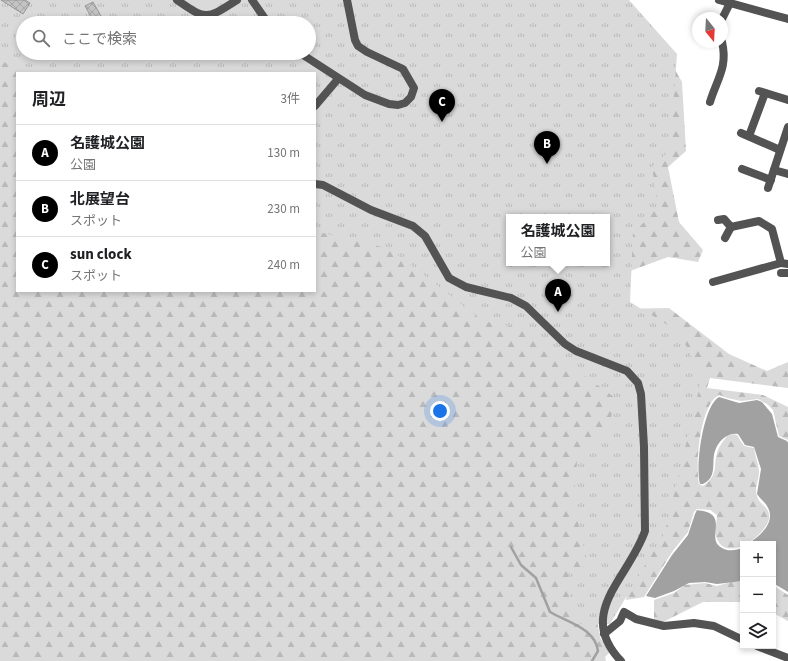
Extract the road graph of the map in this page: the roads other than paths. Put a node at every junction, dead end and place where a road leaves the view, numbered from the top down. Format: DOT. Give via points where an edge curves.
graph roads {
  1 [pos="177,0"];
  2 [pos="236,0"];
  3 [pos="252,0"];
  4 [pos="347,0"];
  5 [pos="719,0"];
  6 [pos="730,3"];
  7 [pos="726,12"];
  8 [pos="263,16"];
  9 [pos="788,19"];
  10 [pos="723,48"];
  11 [pos="313,60"];
  12 [pos="338,79"];
  13 [pos="788,100"];
  14 [pos="710,102"];
  15 [pos="316,105"];
  16 [pos="787,131"];
  17 [pos="741,133"];
  18 [pos="749,136"];
  19 [pos="780,150"];
  20 [pos="742,169"];
  21 [pos="774,170"];
  22 [pos="788,174"];
  23 [pos="316,184"];
  24 [pos="718,220"];
  25 [pos="731,228"];
  26 [pos="725,238"];
  27 [pos="784,264"];
  28 [pos="713,282"];
  29 [pos="604,634"];
  30 [pos="740,639"];
  31 [pos="764,649"];
  32 [pos="788,658"];
  33 [pos="622,661"];
  1 -- 2 [label="street" via="196,14 206,16"];
  3 -- 8 [label="street"];
  4 -- 12 [label="street" via="358,46 403,69 414,88 405,103 398,105 365,95"];
  5 -- 6 [label="street"];
  6 -- 7 [label="street"];
  6 -- 9 [label="street"];
  10 -- 14 [label="street" via="724,66"];
  11 -- 12 [label="street"];
  12 -- 15 [label="street"];
  13 -- 18 [label="street" via="762,92"];
  16 -- 19 [label="street"];
  17 -- 18 [label="street"];
  18 -- 19 [label="street"];
  19 -- 21 [label="street"];
  20 -- 21 [label="street" via="769,184"];
  21 -- 22 [label="street"];
  23 -- 29 [label="street" via="413,226 426,236 449,278 466,287 511,298 526,306 565,344 576,351 627,371 638,383 643,416 645,531 640,547 606,600 603,611"];
  24 -- 25 [label="street" via="724,219"];
  25 -- 26 [label="street"];
  25 -- 27 [label="street" via="759,221 772,229"];
  27 -- 28 [label="street"];
  29 -- 30 [label="street" via="620,621 624,612 636,619 664,626 694,623 714,626"];
  29 -- 33 [label="street" via="610,647"];
  31 -- 32 [label="street"];
}
